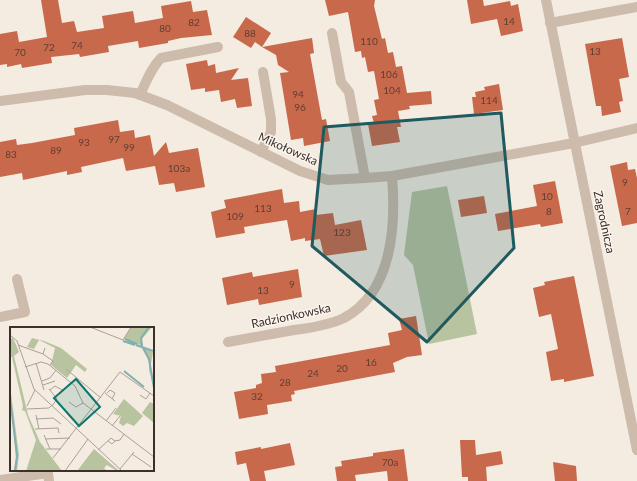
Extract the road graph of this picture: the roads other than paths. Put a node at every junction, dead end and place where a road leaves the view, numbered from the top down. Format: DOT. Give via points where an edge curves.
graph roads {
  1 [pos="546,0"];
  2 [pos="637,6"];
  3 [pos="550,23"];
  4 [pos="332,33"];
  5 [pos="218,47"];
  6 [pos="263,72"];
  7 [pos="140,95"];
  8 [pos="0,101"];
  9 [pos="637,128"];
  10 [pos="574,143"];
  11 [pos="261,152"];
  12 [pos="392,176"];
  13 [pos="365,178"];
  14 [pos="17,279"];
  15 [pos="0,317"];
  16 [pos="228,342"];
  17 [pos="637,450"];
  18 [pos="48,477"];
  19 [pos="0,480"];
  1 -- 3 [label="street, Zagrodnicza"];
  2 -- 3 [label="street"];
  3 -- 10 [label="street, Zagrodnicza"];
  4 -- 13 [label="street" via="341,82 349,92"];
  5 -- 7 [label="street" via="161,58 149,74"];
  6 -- 11 [label="street" via="271,132"];
  7 -- 8 [label="street, Mikołowska" via="85,90"];
  7 -- 11 [label="street, Mikołowska" via="166,105"];
  9 -- 10 [label="street, Mikołowska"];
  10 -- 12 [label="street, Mikołowska"];
  10 -- 17 [label="street, Zagrodnicza"];
  11 -- 13 [label="street, Mikołowska" via="300,171 328,180"];
  12 -- 13 [label="street, Mikołowska"];
  12 -- 16 [label="street, Radzionkowska" via="394,199 387,262 378,284 363,304 344,318 320,326"];
  14 -- 15 [label="street" via="25,312"];
  18 -- 19 [label="street"];
}
